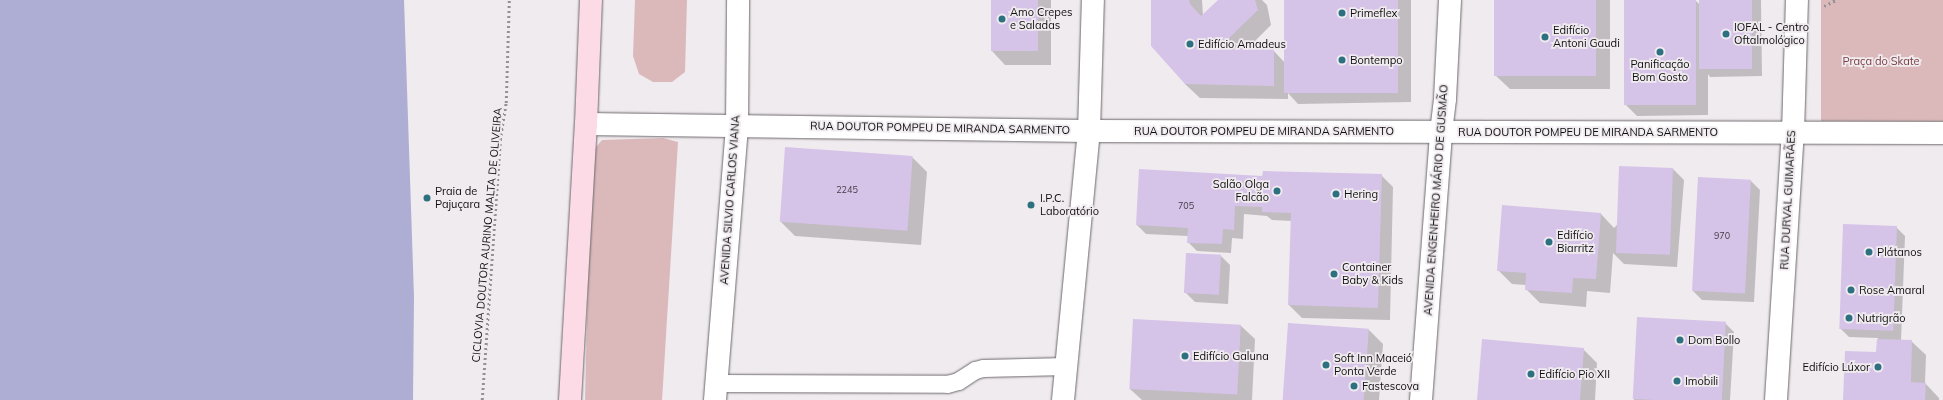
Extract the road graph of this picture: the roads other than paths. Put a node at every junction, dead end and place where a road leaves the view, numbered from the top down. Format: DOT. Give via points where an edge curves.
graph roads {
  1 [pos="590,0"];
  2 [pos="738,0"];
  3 [pos="1093,0"];
  4 [pos="1450,0"];
  5 [pos="1797,0"];
  6 [pos="586,124"];
  7 [pos="737,125"];
  8 [pos="1089,131"];
  9 [pos="1441,132"];
  10 [pos="1793,133"];
  11 [pos="1943,133"];
  12 [pos="1066,366"];
  13 [pos="716,392"];
  14 [pos="570,400"];
  15 [pos="1063,400"];
  16 [pos="1421,400"];
  17 [pos="1776,400"];
  1 -- 6 [label="main road"];
  2 -- 7 [label="street, AVENIDA SILVIO CARLOS VIANA"];
  3 -- 8 [label="street"];
  4 -- 9 [label="street, AVENIDA ENGENHEIRO MÁRIO DE GUSMÃO"];
  5 -- 10 [label="street, RUA DURVAL GUIMARÃES"];
  6 -- 7 [label="street, RUA DOUTOR POMPEU DE MIRANDA SARMENTO"];
  6 -- 14 [label="main road"];
  7 -- 8 [label="street, RUA DOUTOR POMPEU DE MIRANDA SARMENTO"];
  7 -- 13 [label="street, AVENIDA SILVIO CARLOS VIANA"];
  8 -- 9 [label="street, RUA DOUTOR POMPEU DE MIRANDA SARMENTO"];
  8 -- 12 [label="street"];
  9 -- 10 [label="street, RUA DOUTOR POMPEU DE MIRANDA SARMENTO"];
  9 -- 16 [label="street, AVENIDA ENGENHEIRO MÁRIO DE GUSMÃO"];
  10 -- 11 [label="street, RUA DOUTOR POMPEU DE MIRANDA SARMENTO"];
  10 -- 17 [label="street, RUA DURVAL GUIMARÃES"];
  12 -- 13 [label="lane" via="983,368 947,384"];
  12 -- 15 [label="street"];
}
